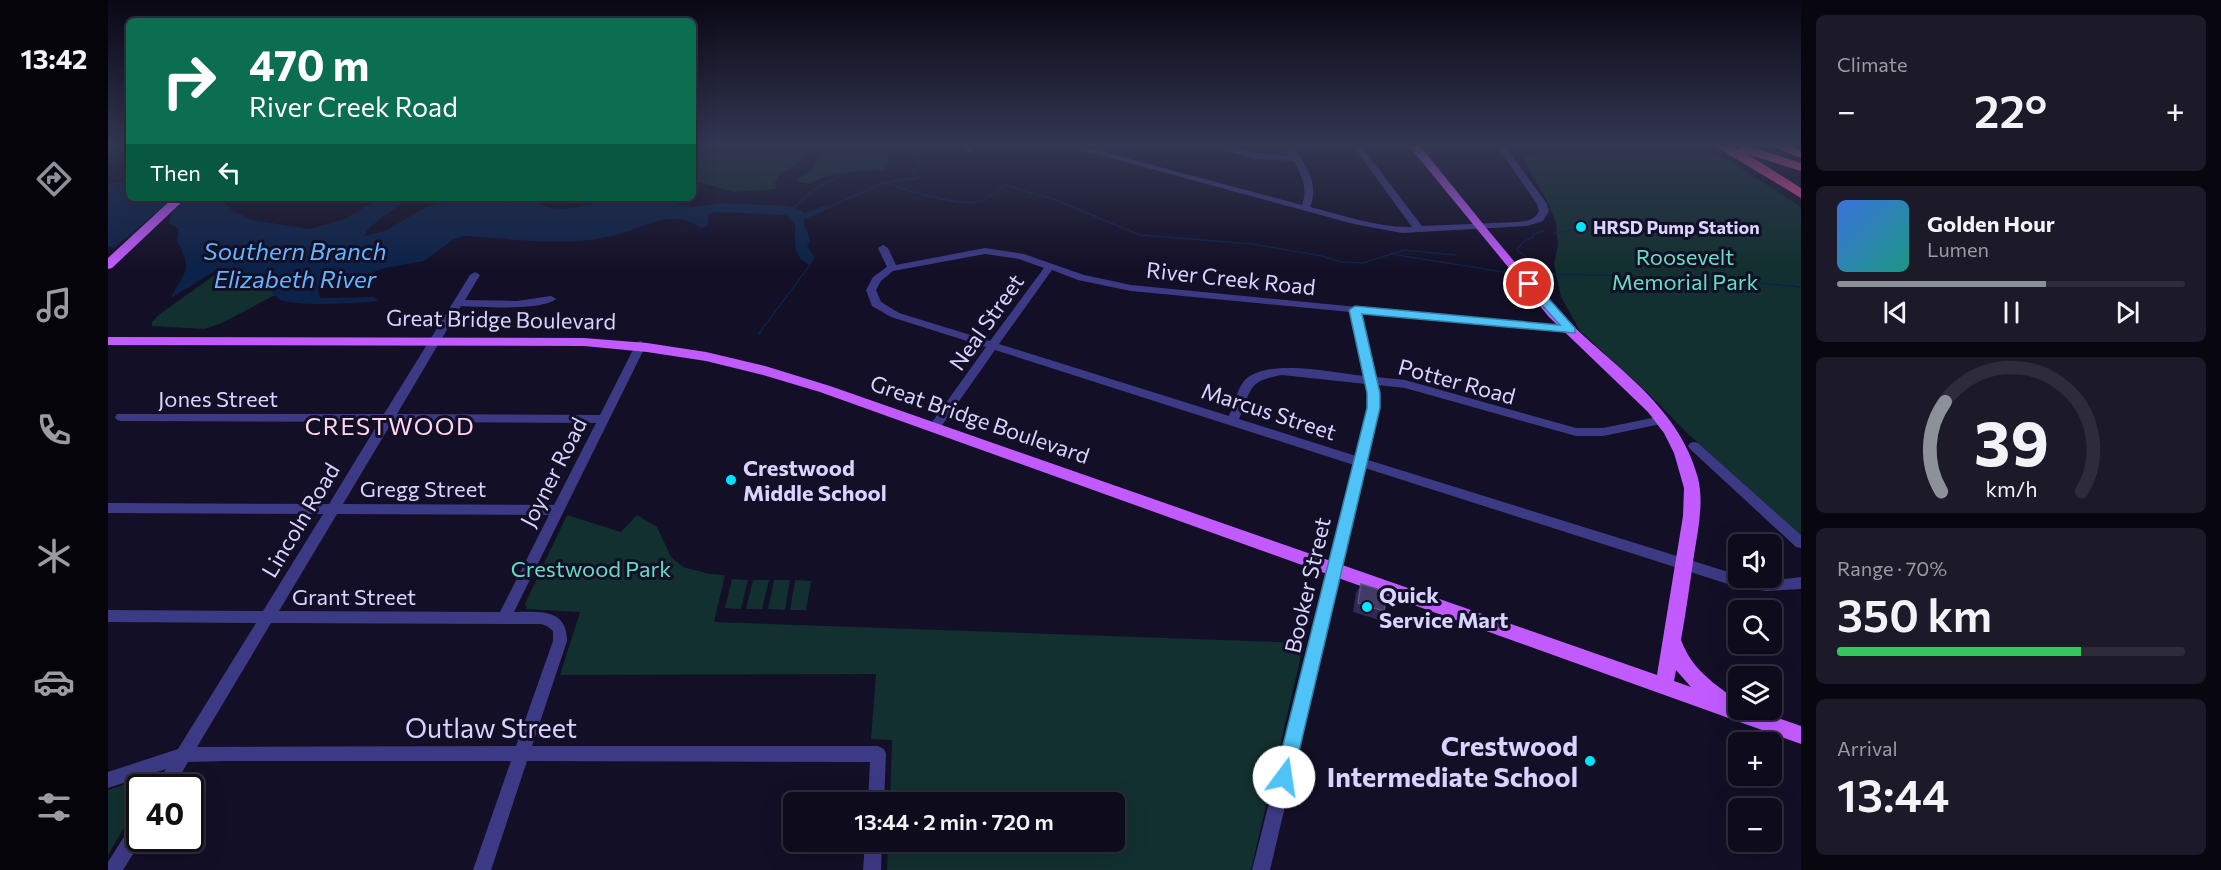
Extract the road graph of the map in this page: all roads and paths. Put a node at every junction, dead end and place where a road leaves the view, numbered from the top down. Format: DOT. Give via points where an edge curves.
graph roads {
  1 [pos="1228,187"];
  2 [pos="1310,187"];
  3 [pos="1387,187"];
  4 [pos="1448,187"];
  5 [pos="1530,187"];
  6 [pos="177,201"];
  7 [pos="1305,208"];
  8 [pos="1482,227"];
  9 [pos="1419,230"];
  10 [pos="884,248"];
  11 [pos="108,265"];
  12 [pos="1048,267"];
  13 [pos="893,268"];
  14 [pos="475,275"];
  15 [pos="551,298"];
  16 [pos="458,303"];
  17 [pos="1355,310"];
  18 [pos="1571,330"];
  19 [pos="108,341"];
  20 [pos="434,342"];
  21 [pos="641,345"];
  22 [pos="993,346"];
  23 [pos="1370,380"];
  24 [pos="121,417"];
  25 [pos="388,419"];
  26 [pos="603,419"];
  27 [pos="1662,420"];
  28 [pos="1232,422"];
  29 [pos="934,428"];
  30 [pos="1694,446"];
  31 [pos="1360,462"];
  32 [pos="108,508"];
  33 [pos="333,509"];
  34 [pos="557,510"];
  35 [pos="1801,543"];
  36 [pos="1685,565"];
  37 [pos="1334,570"];
  38 [pos="1801,583"];
  39 [pos="108,616"];
  40 [pos="267,618"];
  41 [pos="504,618"];
  42 [pos="1672,639"];
  43 [pos="1664,686"];
  44 [pos="1728,705"];
  45 [pos="1728,709"];
  46 [pos="1759,720"];
  47 [pos="1801,735"];
  48 [pos="522,753"];
  49 [pos="183,755"];
  50 [pos="171,774"];
  51 [pos="108,780"];
  52 [pos="876,792"];
  53 [pos="126,849"];
  54 [pos="873,852"];
  55 [pos="113,870"];
  56 [pos="482,870"];
  57 [pos="872,870"];
  58 [pos="1261,870"];
  1 -- 7 [label="street"];
  2 -- 7 [label="street"];
  3 -- 9 [label="street"];
  4 -- 8 [label="main road"];
  5 -- 8 [label="street" via="1542,204 1543,215 1531,223"];
  6 -- 11 [label="main road"];
  7 -- 9 [label="street" via="1373,226"];
  8 -- 9 [label="street"];
  8 -- 18 [label="main road"];
  10 -- 13 [label="street"];
  12 -- 13 [label="street, River Creek Road" via="1022,256 985,251"];
  12 -- 17 [label="street, River Creek Road" via="1131,288"];
  12 -- 22 [label="street, Neal Street"];
  13 -- 22 [label="street, Marcus Street" via="880,276 871,290 876,304"];
  14 -- 16 [label="street, Lincoln Road"];
  15 -- 16 [label="street" via="517,304"];
  16 -- 20 [label="street, Lincoln Road"];
  17 -- 18 [label="street, River Creek Road"];
  17 -- 23 [label="street, Booker Street"];
  18 -- 27 [label="main road"];
  19 -- 20 [label="main road, Great Bridge Boulevard"];
  20 -- 21 [label="main road, Great Bridge Boulevard"];
  20 -- 25 [label="street, Lincoln Road"];
  21 -- 26 [label="street, Joyner Road"];
  21 -- 29 [label="main road, Great Bridge Boulevard" via="748,364"];
  22 -- 28 [label="street, Marcus Street"];
  22 -- 29 [label="street, Neal Street"];
  23 -- 27 [label="street, Potter Road" via="1405,384 1576,432 1603,432"];
  23 -- 28 [label="street, Potter Road" via="1269,372 1249,382"];
  23 -- 31 [label="street, Booker Street" via="1374,408"];
  24 -- 25 [label="street, Jones Street"];
  25 -- 26 [label="street, Jones Street"];
  25 -- 33 [label="street, Lincoln Road"];
  26 -- 34 [label="street, Joyner Road"];
  27 -- 36 [label="main road" via="1681,451 1690,478 1692,503"];
  28 -- 31 [label="street, Marcus Street"];
  29 -- 37 [label="main road, Great Bridge Boulevard"];
  30 -- 35 [label="street"];
  31 -- 36 [label="street, Marcus Street"];
  31 -- 37 [label="street, Booker Street"];
  32 -- 33 [label="street, Gregg Street"];
  33 -- 34 [label="street, Gregg Street"];
  33 -- 40 [label="street, Lincoln Road"];
  34 -- 41 [label="street, Joyner Road"];
  36 -- 38 [label="street, Marcus Street" via="1761,587"];
  36 -- 42 [label="main road"];
  37 -- 43 [label="main road, Great Bridge Boulevard"];
  37 -- 58 [label="street, Booker Street"];
  39 -- 40 [label="street, Grant Street"];
  40 -- 41 [label="street, Grant Street"];
  40 -- 49 [label="street, Lincoln Road"];
  41 -- 48 [label="street, Grant Street" via="541,618 560,629 560,641"];
  42 -- 43 [label="main road"];
  42 -- 44 [label="main road" via="1688,670"];
  43 -- 45 [label="main road, Great Bridge Boulevard"];
  46 -- 47 [label="main road, Great Bridge Boulevard"];
  48 -- 49 [label="street, Outlaw Street"];
  48 -- 52 [label="street, Outlaw Street" via="878,754"];
  48 -- 56 [label="street"];
  49 -- 50 [label="street, Lincoln Road"];
  49 -- 51 [label="street, Outlaw Street"];
  53 -- 55 [label="street"];
  54 -- 57 [label="street"];
}
